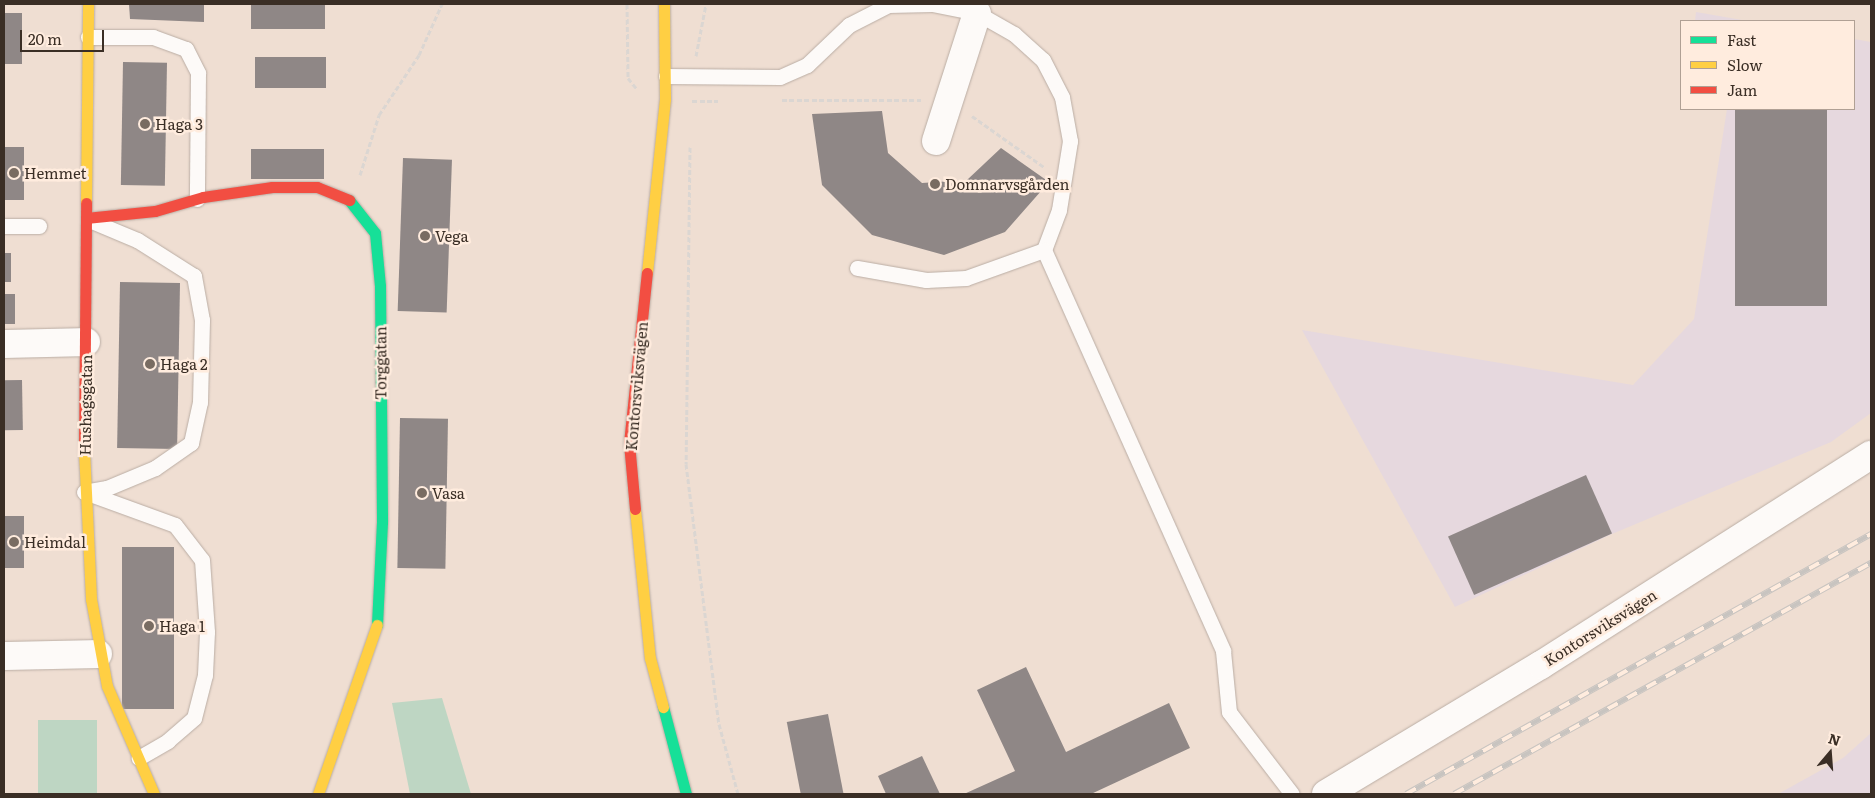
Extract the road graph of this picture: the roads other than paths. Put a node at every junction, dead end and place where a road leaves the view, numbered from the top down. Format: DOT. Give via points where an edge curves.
graph roads {
  1 [pos="88,4"];
  2 [pos="664,4"];
  3 [pos="977,13"];
  4 [pos="88,37"];
  5 [pos="666,76"];
  6 [pos="936,141"];
  7 [pos="197,199"];
  8 [pos="86,218"];
  9 [pos="4,226"];
  10 [pos="39,226"];
  11 [pos="1044,250"];
  12 [pos="857,268"];
  13 [pos="86,342"];
  14 [pos="4,344"];
  15 [pos="1871,455"];
  16 [pos="84,492"];
  17 [pos="98,654"];
  18 [pos="4,656"];
  19 [pos="138,758"];
  20 [pos="154,794"];
  21 [pos="318,794"];
  22 [pos="686,794"];
  23 [pos="1292,794"];
  24 [pos="1326,794"];
  1 -- 4 [label="street, Hushagsgatan"];
  2 -- 5 [label="street, Kontorsviksvägen"];
  3 -- 5 [label="lane" via="932,4 888,5 849,25 807,65 780,77"];
  3 -- 6 [label="street"];
  3 -- 11 [label="lane" via="1014,34 1047,67 1062,96 1070,141 1065,182"];
  4 -- 7 [label="lane" via="153,38 186,49 198,73"];
  4 -- 8 [label="street, Hushagsgatan"];
  5 -- 22 [label="street, Kontorsviksvägen" via="629,443 650,658"];
  7 -- 8 [label="street" via="155,211"];
  7 -- 21 [label="street, Torggatan" via="272,187 317,187 354,202 375,233 380,286 382,522 376,635"];
  8 -- 13 [label="street, Hushagsgatan"];
  8 -- 16 [label="lane" via="137,240 194,276 202,320 200,402 190,443 155,468 107,488"];
  9 -- 10 [label="lane"];
  11 -- 12 [label="lane" via="966,278 926,280"];
  11 -- 23 [label="lane" via="1223,651 1229,712"];
  13 -- 14 [label="street"];
  13 -- 16 [label="street, Hushagsgatan"];
  15 -- 24 [label="street, Kontorsviksvägen" via="1549,660"];
  16 -- 17 [label="street, Hushagsgatan"];
  16 -- 19 [label="lane" via="174,525 202,560 207,632 204,675 194,718 168,741"];
  17 -- 18 [label="street"];
  17 -- 19 [label="street, Hushagsgatan"];
  19 -- 20 [label="street, Hushagsgatan"];
}
